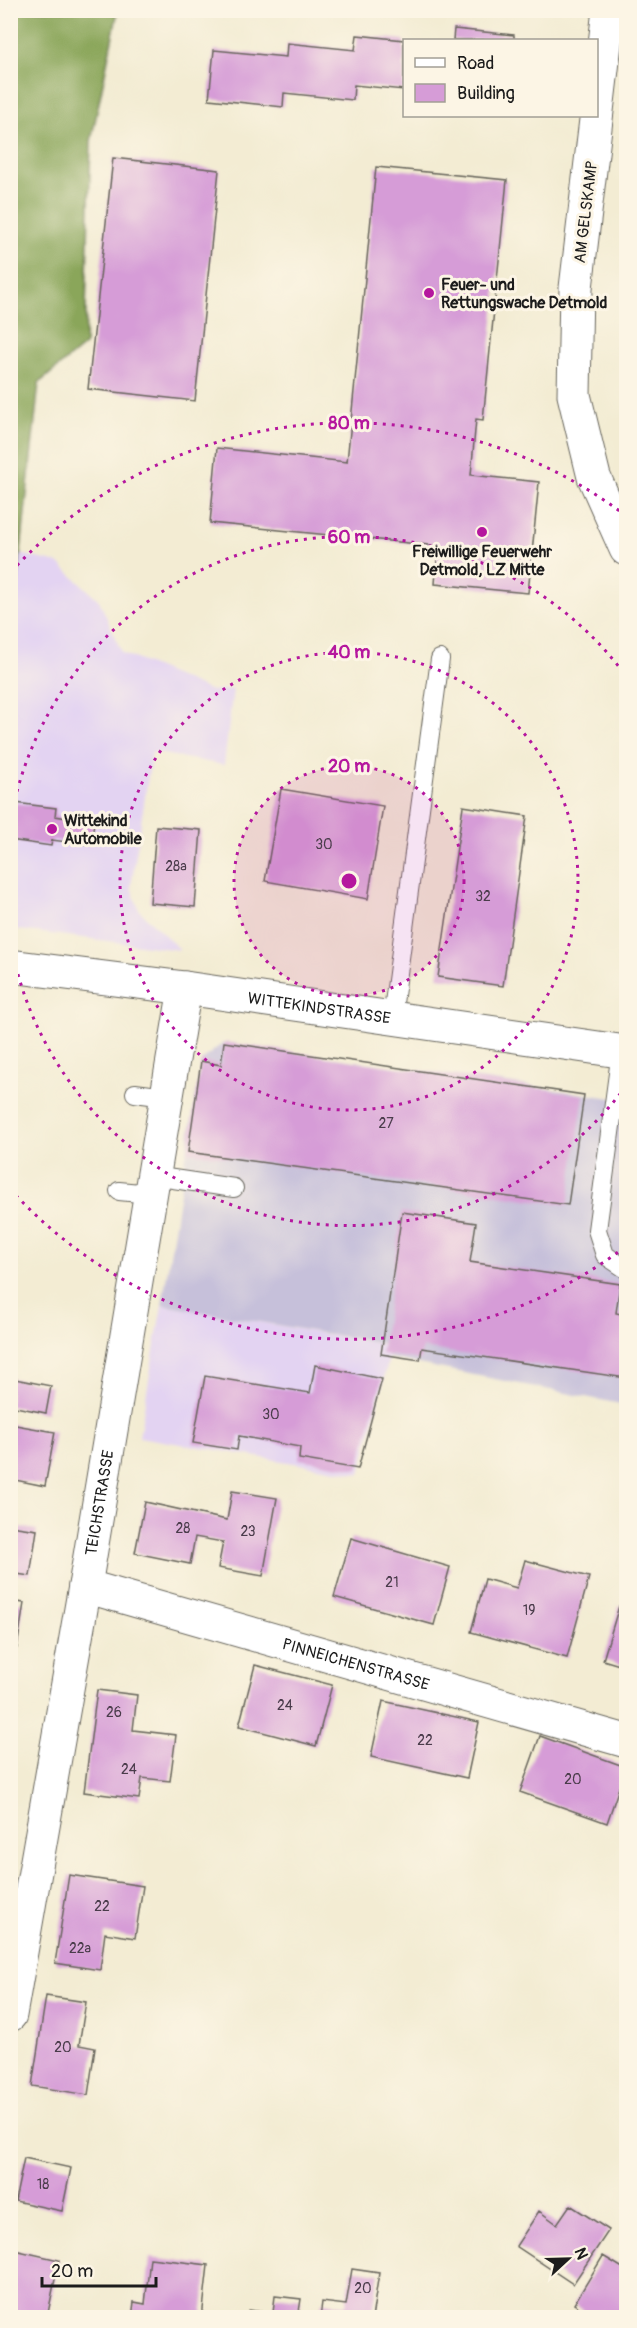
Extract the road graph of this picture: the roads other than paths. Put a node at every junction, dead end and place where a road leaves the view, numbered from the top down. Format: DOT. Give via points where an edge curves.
graph roads {
  1 [pos="609,10"];
  2 [pos="598,103"];
  3 [pos="596,117"];
  4 [pos="627,549"];
  5 [pos="441,659"];
  6 [pos="10,966"];
  7 [pos="185,988"];
  8 [pos="392,1018"];
  9 [pos="624,1052"];
  10 [pos="141,1187"];
  11 [pos="234,1188"];
  12 [pos="627,1269"];
  13 [pos="85,1586"];
  14 [pos="627,1741"];
  15 [pos="10,2015"];
  1 -- 2 [label="street, AM GELSKAMP"];
  3 -- 4 [label="street, AM GELSKAMP" via="576,288 574,395 594,477"];
  5 -- 8 [label="lane"];
  6 -- 7 [label="street, WITTEKINDSTRASSE"];
  7 -- 8 [label="street, WITTEKINDSTRASSE"];
  7 -- 10 [label="street, TEICHSTRASSE" via="150,1095"];
  8 -- 9 [label="street, WITTEKINDSTRASSE"];
  9 -- 12 [label="lane" via="597,1230 605,1255"];
  10 -- 11 [label="lane"];
  10 -- 13 [label="street, TEICHSTRASSE"];
  13 -- 14 [label="street, PINNEICHENSTRASSE"];
  13 -- 15 [label="street, TEICHSTRASSE"];
}
